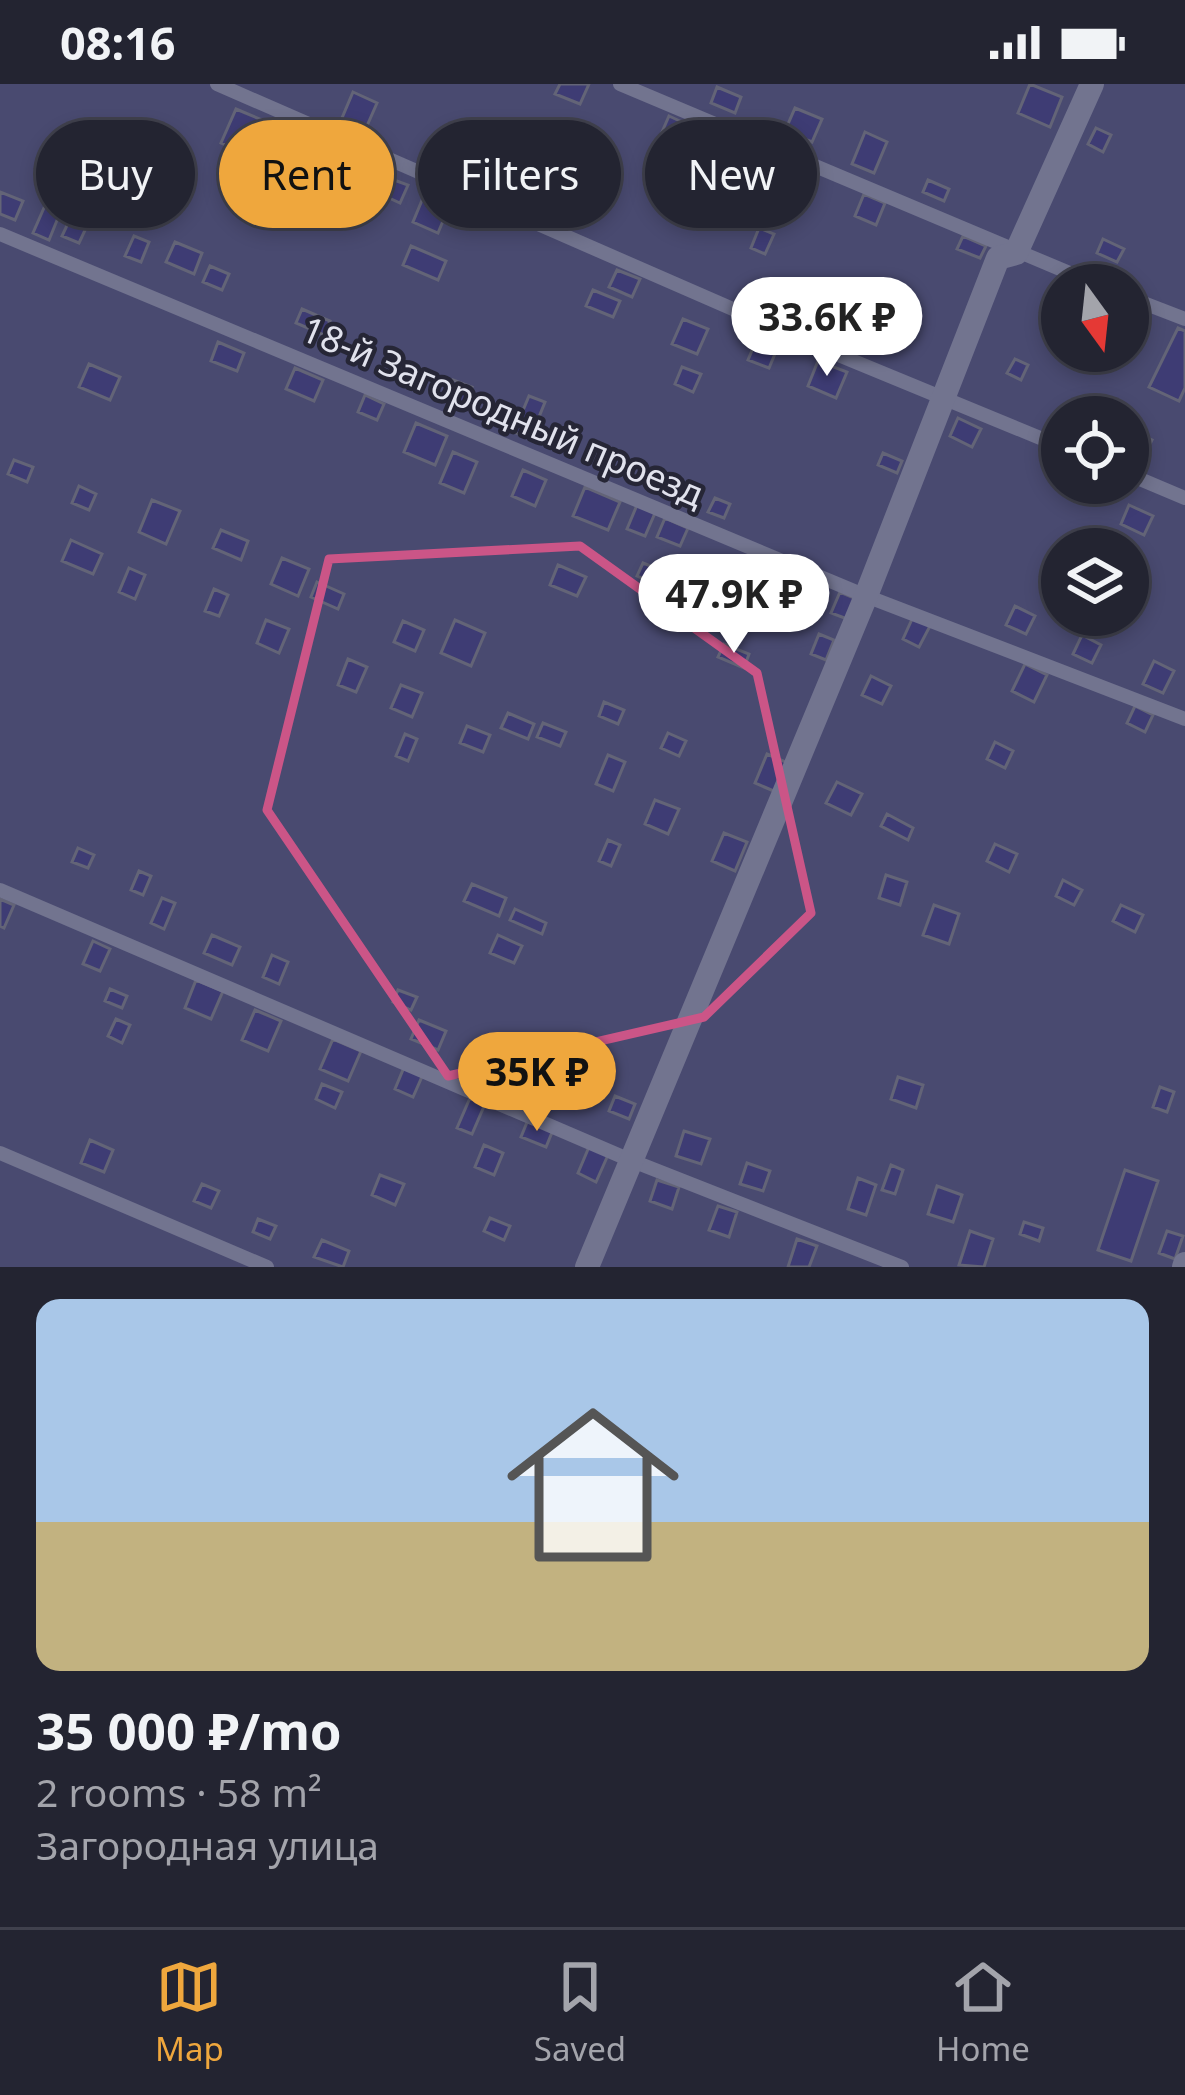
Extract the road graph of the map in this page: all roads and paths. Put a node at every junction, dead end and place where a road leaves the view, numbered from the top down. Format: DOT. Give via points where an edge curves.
graph roads {
  1 [pos="217,84"];
  2 [pos="620,84"];
  3 [pos="1092,84"];
  4 [pos="0,234"];
  5 [pos="1016,253"];
  6 [pos="1044,264"];
  7 [pos="1149,305"];
  8 [pos="1185,319"];
  9 [pos="941,396"];
  10 [pos="1041,438"];
  11 [pos="1149,483"];
  12 [pos="1185,498"];
  13 [pos="866,596"];
  14 [pos="1185,719"];
  15 [pos="0,890"];
  16 [pos="0,1153"];
  17 [pos="630,1160"];
  18 [pos="267,1267"];
  19 [pos="587,1267"];
  20 [pos="902,1267"];
  1 -- 9 [label="lane"];
  2 -- 5 [label="lane"];
  3 -- 5 [label="street"];
  4 -- 13 [label="lane, 18-й Загородный проезд"];
  5 -- 6 [label="lane"];
  5 -- 9 [label="street" via="998,258"];
  7 -- 8 [label="lane"];
  9 -- 10 [label="lane"];
  9 -- 13 [label="street"];
  11 -- 12 [label="lane"];
  13 -- 14 [label="lane, 18-й Загородный проезд"];
  13 -- 17 [label="street"];
  15 -- 17 [label="lane"];
  16 -- 18 [label="lane"];
  17 -- 19 [label="street"];
  17 -- 20 [label="lane"];
}
